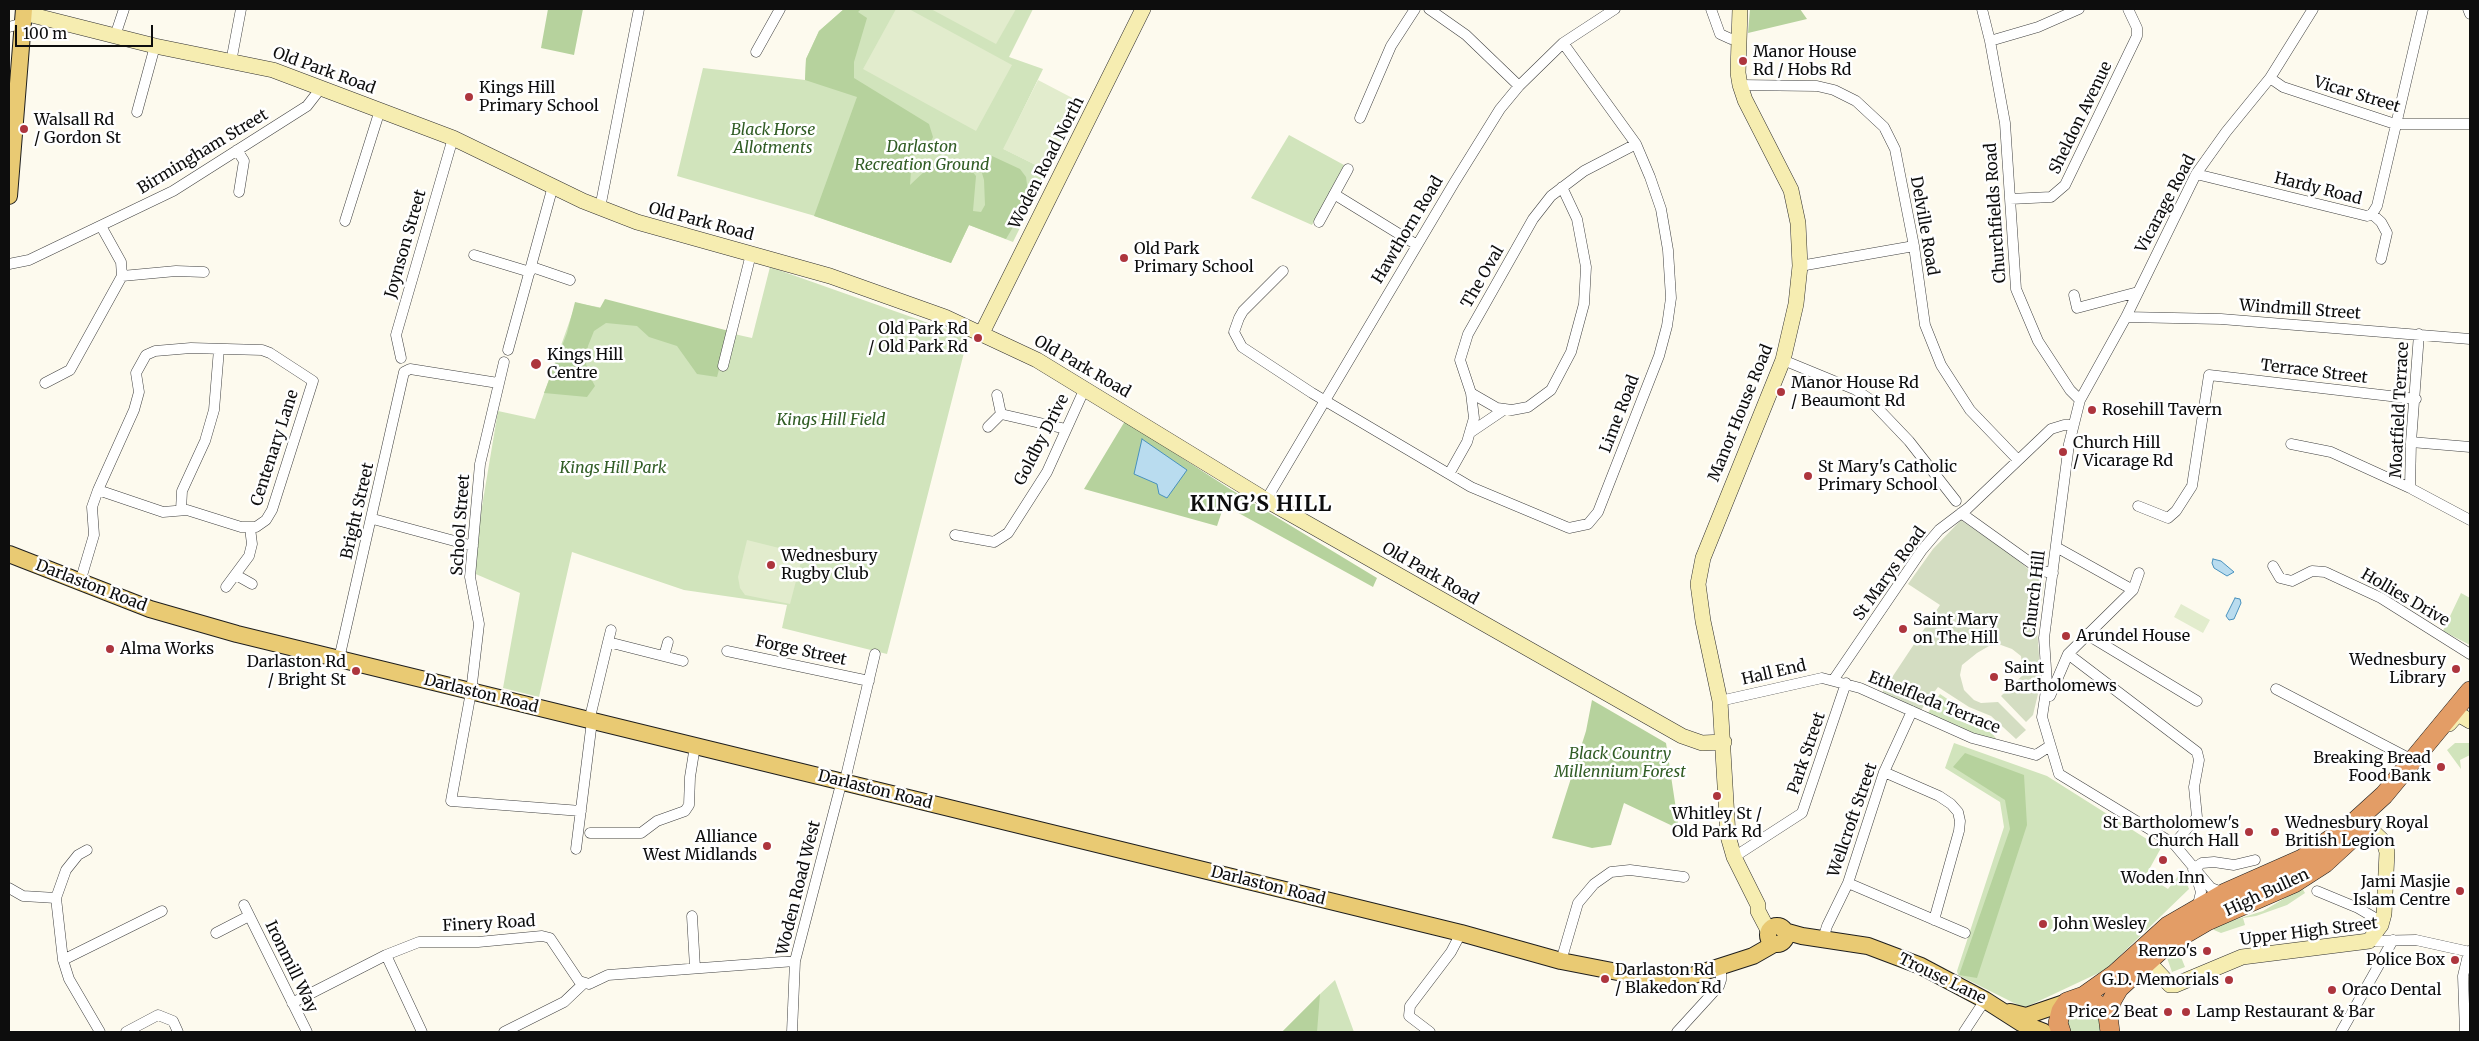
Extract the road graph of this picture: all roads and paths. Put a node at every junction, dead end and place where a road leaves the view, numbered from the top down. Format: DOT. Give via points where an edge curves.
graph roads {
  1 [pos="124,9"];
  2 [pos="241,9"];
  3 [pos="639,9"];
  4 [pos="780,9"];
  5 [pos="1143,9"];
  6 [pos="1415,9"];
  7 [pos="1429,9"];
  8 [pos="1615,9"];
  9 [pos="1711,9"];
  10 [pos="1740,9"];
  11 [pos="1982,9"];
  12 [pos="2079,9"];
  13 [pos="2128,9"];
  14 [pos="2313,9"];
  15 [pos="2423,9"];
  16 [pos="2468,9"];
  17 [pos="2470,14"];
  18 [pos="20,18"];
  19 [pos="115,36"];
  20 [pos="1739,37"];
  21 [pos="1990,41"];
  22 [pos="1563,43"];
  23 [pos="155,46"];
  24 [pos="756,52"];
  25 [pos="231,62"];
  26 [pos="2270,78"];
  27 [pos="1740,85"];
  28 [pos="1519,86"];
  29 [pos="321,88"];
  30 [pos="380,110"];
  31 [pos="137,112"];
  32 [pos="1360,118"];
  33 [pos="2395,124"];
  34 [pos="2470,124"];
  35 [pos="453,138"];
  36 [pos="1636,144"];
  37 [pos="237,150"];
  38 [pos="1348,170"];
  39 [pos="2196,174"];
  40 [pos="553,186"];
  41 [pos="1562,187"];
  42 [pos="239,192"];
  43 [pos="1334,194"];
  44 [pos="9,196"];
  45 [pos="2010,199"];
  46 [pos="600,208"];
  47 [pos="2372,214"];
  48 [pos="345,221"];
  49 [pos="1319,222"];
  50 [pos="101,226"];
  51 [pos="1417,245"];
  52 [pos="1914,246"];
  53 [pos="751,254"];
  54 [pos="474,255"];
  55 [pos="2381,259"];
  56 [pos="9,264"];
  57 [pos="1800,266"];
  58 [pos="531,270"];
  59 [pos="1283,271"];
  60 [pos="204,272"];
  61 [pos="122,276"];
  62 [pos="570,280"];
  63 [pos="2138,292"];
  64 [pos="2074,295"];
  65 [pos="2126,317"];
  66 [pos="982,333"];
  67 [pos="2420,334"];
  68 [pos="2470,339"];
  69 [pos="219,349"];
  70 [pos="508,350"];
  71 [pos="402,358"];
  72 [pos="1782,360"];
  73 [pos="504,362"];
  74 [pos="723,366"];
  75 [pos="44,383"];
  76 [pos="498,383"];
  77 [pos="1085,388"];
  78 [pos="1471,393"];
  79 [pos="997,395"];
  80 [pos="2416,399"];
  81 [pos="1325,400"];
  82 [pos="2080,400"];
  83 [pos="1504,409"];
  84 [pos="1001,414"];
  85 [pos="2073,425"];
  86 [pos="988,426"];
  87 [pos="1066,429"];
  88 [pos="1471,432"];
  89 [pos="2411,442"];
  90 [pos="2291,444"];
  91 [pos="2470,447"];
  92 [pos="2018,460"];
  93 [pos="1449,474"];
  94 [pos="2410,488"];
  95 [pos="98,490"];
  96 [pos="1266,500"];
  97 [pos="1956,501"];
  98 [pos="2138,506"];
  99 [pos="181,510"];
  100 [pos="1960,513"];
  101 [pos="373,519"];
  102 [pos="2470,520"];
  103 [pos="250,528"];
  104 [pos="955,535"];
  105 [pos="473,546"];
  106 [pos="2056,547"];
  107 [pos="9,554"];
  108 [pos="2273,566"];
  109 [pos="2053,573"];
  110 [pos="2139,573"];
  111 [pos="236,575"];
  112 [pos="80,582"];
  113 [pos="252,584"];
  114 [pos="226,587"];
  115 [pos="2133,590"];
  116 [pos="610,630"];
  117 [pos="2086,634"];
  118 [pos="608,642"];
  119 [pos="668,642"];
  120 [pos="2044,649"];
  121 [pos="727,651"];
  122 [pos="875,654"];
  123 [pos="2068,654"];
  124 [pos="2470,654"];
  125 [pos="664,656"];
  126 [pos="339,659"];
  127 [pos="683,661"];
  128 [pos="1834,679"];
  129 [pos="869,681"];
  130 [pos="1846,683"];
  131 [pos="2276,689"];
  132 [pos="2470,691"];
  133 [pos="470,692"];
  134 [pos="1720,701"];
  135 [pos="2197,701"];
  136 [pos="1912,711"];
  137 [pos="2464,713"];
  138 [pos="2042,715"];
  139 [pos="592,721"];
  140 [pos="1724,742"];
  141 [pos="696,746"];
  142 [pos="2050,746"];
  143 [pos="2416,763"];
  144 [pos="1884,772"];
  145 [pos="844,782"];
  146 [pos="581,811"];
  147 [pos="2366,824"];
  148 [pos="590,833"];
  149 [pos="2174,844"];
  150 [pos="576,849"];
  151 [pos="87,850"];
  152 [pos="2312,852"];
  153 [pos="1734,857"];
  154 [pos="2255,860"];
  155 [pos="2193,869"];
  156 [pos="1684,877"];
  157 [pos="1848,883"];
  158 [pos="9,888"];
  159 [pos="2276,891"];
  160 [pos="2317,891"];
  161 [pos="56,898"];
  162 [pos="2207,898"];
  163 [pos="244,905"];
  164 [pos="162,911"];
  165 [pos="250,916"];
  166 [pos="692,916"];
  167 [pos="1934,920"];
  168 [pos="2382,922"];
  169 [pos="1461,932"];
  170 [pos="216,933"];
  171 [pos="1965,933"];
  172 [pos="1776,936"];
  173 [pos="1823,939"];
  174 [pos="2393,940"];
  175 [pos="2369,941"];
  176 [pos="2470,951"];
  177 [pos="386,955"];
  178 [pos="62,960"];
  179 [pos="794,961"];
  180 [pos="1561,961"];
  181 [pos="2141,966"];
  182 [pos="695,968"];
  183 [pos="1721,968"];
  184 [pos="584,983"];
  185 [pos="1985,1000"];
  186 [pos="2075,1000"];
  187 [pos="292,1003"];
  188 [pos="2000,1010"];
  189 [pos="2108,1027"];
  190 [pos="100,1032"];
  191 [pos="126,1032"];
  192 [pos="178,1032"];
  193 [pos="307,1032"];
  194 [pos="422,1032"];
  195 [pos="504,1032"];
  196 [pos="792,1032"];
  197 [pos="1430,1032"];
  198 [pos="1677,1032"];
  199 [pos="1964,1032"];
  200 [pos="2044,1032"];
  201 [pos="2061,1032"];
  202 [pos="2341,1032"];
  203 [pos="2465,1032"];
  1 -- 19 [label="street"];
  2 -- 25 [label="street"];
  3 -- 46 [label="street"];
  4 -- 24 [label="street"];
  5 -- 66 [label="street, Woden Road North"];
  6 -- 32 [label="street" via="1391,46"];
  7 -- 28 [label="street" via="1466,35"];
  8 -- 22 [label="street, Hawthorn Road"];
  9 -- 20 [label="street" via="1720,34"];
  10 -- 20 [label="street, Manor House Road"];
  11 -- 21 [label="street, Churchfields Road"];
  12 -- 21 [label="street" via="2038,27"];
  13 -- 45 [label="street, Sheldon Avenue" via="2137,28 2137,36 2066,184 2051,197"];
  14 -- 26 [label="street, Vicarage Road"];
  15 -- 33 [label="street, Hardy Road"];
  16 -- 17 [label="street"];
  18 -- 19 [label="street, Old Park Road"];
  18 -- 44 [label="main road"];
  19 -- 23 [label="street, Old Park Road"];
  20 -- 27 [label="street, Manor House Road"];
  21 -- 45 [label="street, Churchfields Road" via="2005,122"];
  22 -- 28 [label="street, Hawthorn Road"];
  22 -- 36 [label="street, Lime Road"];
  23 -- 25 [label="street, Old Park Road"];
  23 -- 31 [label="street"];
  25 -- 29 [label="street, Old Park Road" via="273,70"];
  26 -- 33 [label="street, Vicar Street" via="2283,88"];
  26 -- 39 [label="street, Vicarage Road"];
  27 -- 52 [label="street, Delville Road" via="1828,88 1868,110 1890,136 1895,149"];
  27 -- 57 [label="street, Manor House Road" via="1791,190 1798,223"];
  28 -- 51 [label="street, Hawthorn Road" via="1486,130"];
  29 -- 30 [label="street, Old Park Road"];
  29 -- 37 [label="street, Birmingham Street" via="307,106"];
  30 -- 35 [label="street, Old Park Road"];
  30 -- 48 [label="street, Old Park Road"];
  33 -- 34 [label="street, Vicar Street"];
  33 -- 47 [label="street, Hardy Road" via="2377,206"];
  35 -- 40 [label="street, Old Park Road"];
  35 -- 71 [label="street, Joynson Street" via="396,335"];
  36 -- 41 [label="street, The Oval"];
  36 -- 93 [label="street, Lime Road" via="1661,209 1671,298 1659,356 1598,512 1588,524 1569,528 1496,499"];
  37 -- 42 [label="street" via="244,161"];
  37 -- 50 [label="street, Birmingham Street" via="173,192"];
  38 -- 43 [label="street"];
  39 -- 47 [label="street, Hardy Road" via="2367,216"];
  39 -- 63 [label="street, Vicarage Road"];
  40 -- 46 [label="street, Old Park Road"];
  40 -- 58 [label="street"];
  41 -- 78 [label="street, The Oval" via="1534,219 1468,334 1460,360"];
  41 -- 83 [label="street" via="1577,219 1586,267 1584,304 1577,335 1551,390 1528,406"];
  43 -- 49 [label="street"];
  43 -- 51 [label="street"];
  45 -- 82 [label="street, Churchfields Road" via="2014,279 2021,304 2038,341"];
  46 -- 53 [label="street, Old Park Road" via="637,222"];
  47 -- 55 [label="street" via="2387,233"];
  50 -- 56 [label="street, Birmingham Street" via="29,260"];
  50 -- 61 [label="street" via="121,262"];
  51 -- 81 [label="street, Hawthorn Road"];
  52 -- 57 [label="street"];
  52 -- 92 [label="street, Delville Road" via="1925,325 1941,365 1970,410"];
  53 -- 66 [label="street, Old Park Road" via="883,294"];
  53 -- 74 [label="street"];
  54 -- 58 [label="street"];
  57 -- 72 [label="street, Manor House Road" via="1796,304"];
  58 -- 62 [label="street"];
  58 -- 70 [label="street"];
  59 -- 81 [label="street, Lime Road" via="1242,311 1234,332 1242,347"];
  60 -- 61 [label="street" via="176,270"];
  61 -- 75 [label="street" via="70,370"];
  63 -- 64 [label="street" via="2077,308"];
  63 -- 65 [label="street, Vicarage Road"];
  65 -- 67 [label="street, Windmill Street" via="2220,319"];
  65 -- 82 [label="street, Vicarage Road"];
  66 -- 77 [label="street, Old Park Road"];
  67 -- 68 [label="street, Windmill Street"];
  67 -- 80 [label="street, Moatfield Terrace"];
  69 -- 95 [label="street, Centenary Lane" via="166,349 143,358 136,373 139,392 134,410"];
  69 -- 99 [label="street" via="214,410 205,441 182,491"];
  69 -- 103 [label="street, Centenary Lane" via="252,348 270,352 312,381 272,510 266,520"];
  72 -- 97 [label="street" via="1868,398 1909,441"];
  72 -- 134 [label="street, Manor House Road" via="1699,572 1699,597"];
  73 -- 76 [label="street, School Street"];
  76 -- 101 [label="street, Bright Street" via="407,370 403,376"];
  76 -- 105 [label="street, School Street" via="480,464"];
  77 -- 87 [label="street, Goldby Drive"];
  77 -- 96 [label="street, Old Park Road"];
  78 -- 83 [label="street"];
  78 -- 88 [label="street, The Oval" via="1474,418"];
  79 -- 84 [label="street"];
  80 -- 89 [label="street, Moatfield Terrace"];
  80 -- 98 [label="street, Terrace Street" via="2209,375 2192,486 2168,518"];
  81 -- 93 [label="street, Lime Road"];
  81 -- 96 [label="street, Hawthorn Road"];
  82 -- 85 [label="street, Church Hill"];
  83 -- 88 [label="street"];
  84 -- 86 [label="street"];
  84 -- 87 [label="street"];
  85 -- 92 [label="street, St Marys Road" via="2064,424 2051,429"];
  85 -- 106 [label="street, Church Hill"];
  87 -- 104 [label="street, Goldby Drive" via="1047,472 1008,533 994,542"];
  88 -- 93 [label="street, The Oval"];
  89 -- 91 [label="street"];
  89 -- 94 [label="street, Moatfield Terrace"];
  90 -- 94 [label="street" via="2331,452"];
  92 -- 100 [label="street, St Marys Road"];
  94 -- 102 [label="street"];
  95 -- 99 [label="street, Centenary Lane" via="163,512"];
  95 -- 112 [label="street, Centenary Lane" via="92,507 94,535"];
  96 -- 140 [label="street, Old Park Road" via="1682,736 1702,743"];
  99 -- 103 [label="street, Centenary Lane"];
  100 -- 109 [label="street" via="2042,571"];
  100 -- 128 [label="street, St Marys Road" via="1922,550"];
  101 -- 105 [label="street"];
  101 -- 126 [label="street, Bright Street"];
  103 -- 111 [label="street" via="252,544 249,556"];
  105 -- 133 [label="street, School Street" via="470,577 479,624"];
  106 -- 109 [label="street, Church Hill"];
  106 -- 115 [label="street"];
  107 -- 112 [label="main road, Darlaston Road"];
  108 -- 124 [label="street, Hollies Drive" via="2280,578 2292,581 2312,571 2333,576 2380,598"];
  109 -- 120 [label="street, Church Hill"];
  110 -- 115 [label="street"];
  111 -- 113 [label="street"];
  111 -- 114 [label="street"];
  112 -- 126 [label="main road, Darlaston Road" via="178,618"];
  115 -- 117 [label="street"];
  116 -- 118 [label="street"];
  117 -- 123 [label="street"];
  117 -- 135 [label="street"];
  118 -- 125 [label="street"];
  118 -- 139 [label="street"];
  119 -- 125 [label="street"];
  120 -- 123 [label="street" via="2052,658"];
  120 -- 138 [label="street, Church Hill" via="2047,684"];
  121 -- 129 [label="street, Forge Street"];
  122 -- 129 [label="street"];
  123 -- 138 [label="street"];
  123 -- 149 [label="street" via="2197,752 2199,760 2194,787 2197,816"];
  125 -- 127 [label="street"];
  126 -- 133 [label="main road, Darlaston Road"];
  128 -- 130 [label="street, Ethelfleda Terrace"];
  128 -- 134 [label="street, Hall End" via="1812,679"];
  129 -- 145 [label="street"];
  130 -- 136 [label="street, Ethelfleda Terrace"];
  130 -- 153 [label="street, Park Street" via="1802,813"];
  131 -- 143 [label="street"];
  132 -- 137 [label="highway, High Bullen"];
  133 -- 139 [label="main road, Darlaston Road"];
  133 -- 146 [label="street, School Street" via="451,801"];
  134 -- 140 [label="street, Manor House Road"];
  136 -- 142 [label="street, Ethelfleda Terrace" via="1972,738 2004,747 2036,755"];
  136 -- 144 [label="street, Wellcroft Street"];
  137 -- 143 [label="highway, High Bullen"];
  138 -- 142 [label="street, Church Hill"];
  139 -- 141 [label="main road, Darlaston Road"];
  139 -- 146 [label="street"];
  140 -- 153 [label="street, Manor House Road" via="1725,803"];
  141 -- 145 [label="main road, Darlaston Road"];
  141 -- 148 [label="street" via="689,805 685,811 657,821 641,833"];
  142 -- 149 [label="street, Church Hill" via="2059,774"];
  143 -- 147 [label="highway, High Bullen"];
  143 -- 152 [label="highway, High Bullen" via="2370,809"];
  144 -- 157 [label="street, Wellcroft Street"];
  144 -- 167 [label="street" via="1939,796 1958,812 1959,831"];
  145 -- 169 [label="main road, Darlaston Road"];
  145 -- 179 [label="street, Woden Road West"];
  146 -- 150 [label="street"];
  147 -- 152 [label="street" via="2359,823 2326,849"];
  147 -- 159 [label="highway, High Bullen" via="2325,863"];
  147 -- 168 [label="street" via="2384,842 2387,852"];
  149 -- 155 [label="street, Church Hill"];
  151 -- 161 [label="street" via="78,855 66,870"];
  152 -- 162 [label="highway, High Bullen"];
  153 -- 172 [label="street, Manor House Road" via="1758,911"];
  154 -- 155 [label="street" via="2234,865 2202,863"];
  155 -- 162 [label="street, Church Hill"];
  155 -- 162 [label="street, Church Hill" via="2215,892"];
  156 -- 180 [label="street" via="1630,870 1611,872 1594,884 1578,903"];
  157 -- 167 [label="street"];
  157 -- 173 [label="street, Wellcroft Street" via="1826,926"];
  158 -- 161 [label="street" via="23,896"];
  159 -- 162 [label="highway" via="2248,894 2218,907 2212,907"];
  159 -- 181 [label="highway, High Bullen" via="2207,921"];
  160 -- 168 [label="street"];
  161 -- 178 [label="street"];
  162 -- 186 [label="highway, High Bullen" via="2168,926 2116,974"];
  163 -- 165 [label="street, Ironmill Way"];
  164 -- 178 [label="street"];
  165 -- 170 [label="street, Ironmill Way"];
  165 -- 187 [label="street, Ironmill Way"];
  166 -- 182 [label="street"];
  167 -- 171 [label="street"];
  168 -- 175 [label="street"];
  169 -- 180 [label="main road, Darlaston Road"];
  169 -- 197 [label="street" via="1451,952 1410,1006 1409,1016"];
  172 -- 173 [label="main road, Darlaston Road"];
  172 -- 183 [label="main road, Darlaston Road" via="1753,956"];
  173 -- 185 [label="main road, Trouse Lane" via="1868,946 1903,959"];
  174 -- 175 [label="street, Upper High Street"];
  174 -- 176 [label="street, Upper High Street" via="2426,942"];
  174 -- 202 [label="street"];
  175 -- 181 [label="street, Upper High Street" via="2242,957 2175,985 2170,985 2155,969"];
  176 -- 203 [label="street" via="2463,976"];
  177 -- 184 [label="street, Finery Road" via="419,942 478,942 542,936 556,943 576,976"];
  177 -- 187 [label="street, Finery Road"];
  177 -- 194 [label="street"];
  178 -- 190 [label="street"];
  179 -- 182 [label="street"];
  179 -- 196 [label="street, Woden Road West"];
  180 -- 183 [label="main road, Darlaston Road" via="1658,977 1691,976"];
  181 -- 189 [label="highway, High Bullen" via="2119,988"];
  182 -- 184 [label="street" via="608,976"];
  183 -- 198 [label="street" via="1719,986"];
  184 -- 195 [label="street" via="564,1002"];
  185 -- 188 [label="main road, Trouse Lane"];
  185 -- 199 [label="street"];
  186 -- 188 [label="main road, Trouse Lane" via="2026,1016"];
  186 -- 189 [label="highway" via="2098,1004"];
  186 -- 201 [label="highway" via="2059,1017"];
  187 -- 193 [label="street, Ironmill Way"];
  188 -- 200 [label="main road, Trouse Lane"];
  191 -- 192 [label="street" via="158,1015 173,1021"];
}
